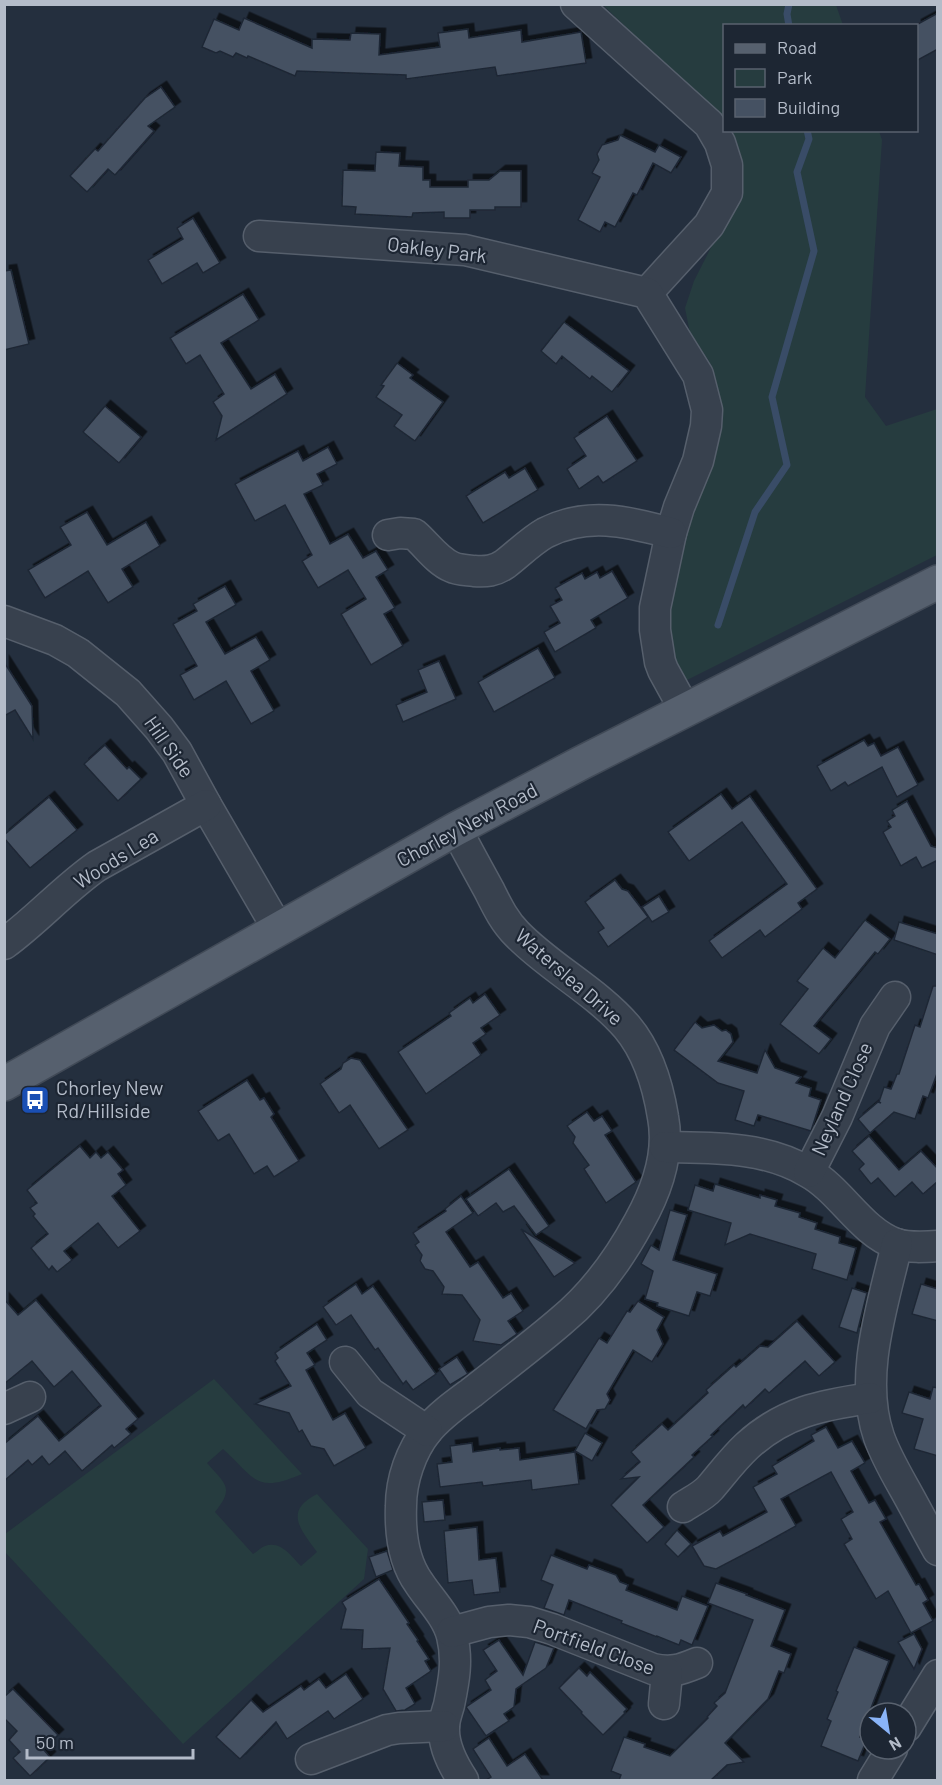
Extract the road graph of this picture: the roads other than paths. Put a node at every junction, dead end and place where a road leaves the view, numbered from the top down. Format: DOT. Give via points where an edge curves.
graph roads {
  1 [pos="576,4"];
  2 [pos="259,236"];
  3 [pos="647,293"];
  4 [pos="405,526"];
  5 [pos="671,533"];
  6 [pos="938,582"];
  7 [pos="4,621"];
  8 [pos="685,710"];
  9 [pos="206,805"];
  10 [pos="456,829"];
  11 [pos="278,929"];
  12 [pos="4,944"];
  13 [pos="895,997"];
  14 [pos="4,1084"];
  15 [pos="665,1147"];
  16 [pos="809,1172"];
  17 [pos="897,1244"];
  18 [pos="938,1246"];
  19 [pos="345,1362"];
  20 [pos="870,1398"];
  21 [pos="427,1431"];
  22 [pos="683,1507"];
  23 [pos="938,1551"];
  24 [pos="452,1632"];
  25 [pos="697,1663"];
  26 [pos="667,1672"];
  27 [pos="938,1675"];
  28 [pos="664,1704"];
  29 [pos="918,1708"];
  30 [pos="444,1726"];
  31 [pos="311,1759"];
  32 [pos="885,1761"];
  33 [pos="464,1780"];
  34 [pos="873,1780"];
  1 -- 3 [label="street" via="709,124 728,165 727,193 709,225"];
  2 -- 3 [label="street, Oakley Park" via="465,250"];
  3 -- 5 [label="street" via="698,375 707,410 698,461"];
  4 -- 5 [label="street" via="452,568 483,572 502,566 544,534 578,522 627,521"];
  5 -- 8 [label="street" via="655,608 655,630 660,662"];
  6 -- 8 [label="main road, Chorley New Road"];
  7 -- 9 [label="street, Hill Side" via="78,653 128,693 177,752"];
  8 -- 10 [label="main road, Chorley New Road"];
  9 -- 11 [label="street, Hill Side"];
  9 -- 12 [label="street, Woods Lea" via="97,866"];
  10 -- 11 [label="main road, Chorley New Road"];
  10 -- 15 [label="street, Waterslea Drive" via="506,922 532,948 611,1011 642,1050 659,1095"];
  11 -- 14 [label="main road, Chorley New Road"];
  13 -- 16 [label="street, Neyland Close" via="866,1021 837,1117"];
  15 -- 16 [label="street" via="750,1151"];
  15 -- 21 [label="street, Waterslea Drive" via="650,1203 607,1274 563,1320"];
  16 -- 17 [label="street" via="864,1223"];
  17 -- 18 [label="street"];
  17 -- 20 [label="street" via="874,1344"];
  19 -- 21 [label="street" via="364,1399"];
  20 -- 22 [label="street" via="810,1409 773,1426 723,1470 715,1498"];
  20 -- 23 [label="street" via="878,1435"];
  21 -- 24 [label="street, Waterslea Drive" via="403,1481 403,1546 417,1580"];
  24 -- 26 [label="street, Portfield Close" via="489,1622 529,1622"];
  24 -- 30 [label="street, Waterslea Drive" via="455,1678"];
  25 -- 26 [label="street, Portfield Close"];
  26 -- 28 [label="street, Portfield Close"];
  27 -- 29 [label="street"];
  30 -- 31 [label="street" via="387,1730 346,1760"];
  30 -- 33 [label="street, Waterslea Drive" via="451,1759"];
  32 -- 34 [label="street"];
}
